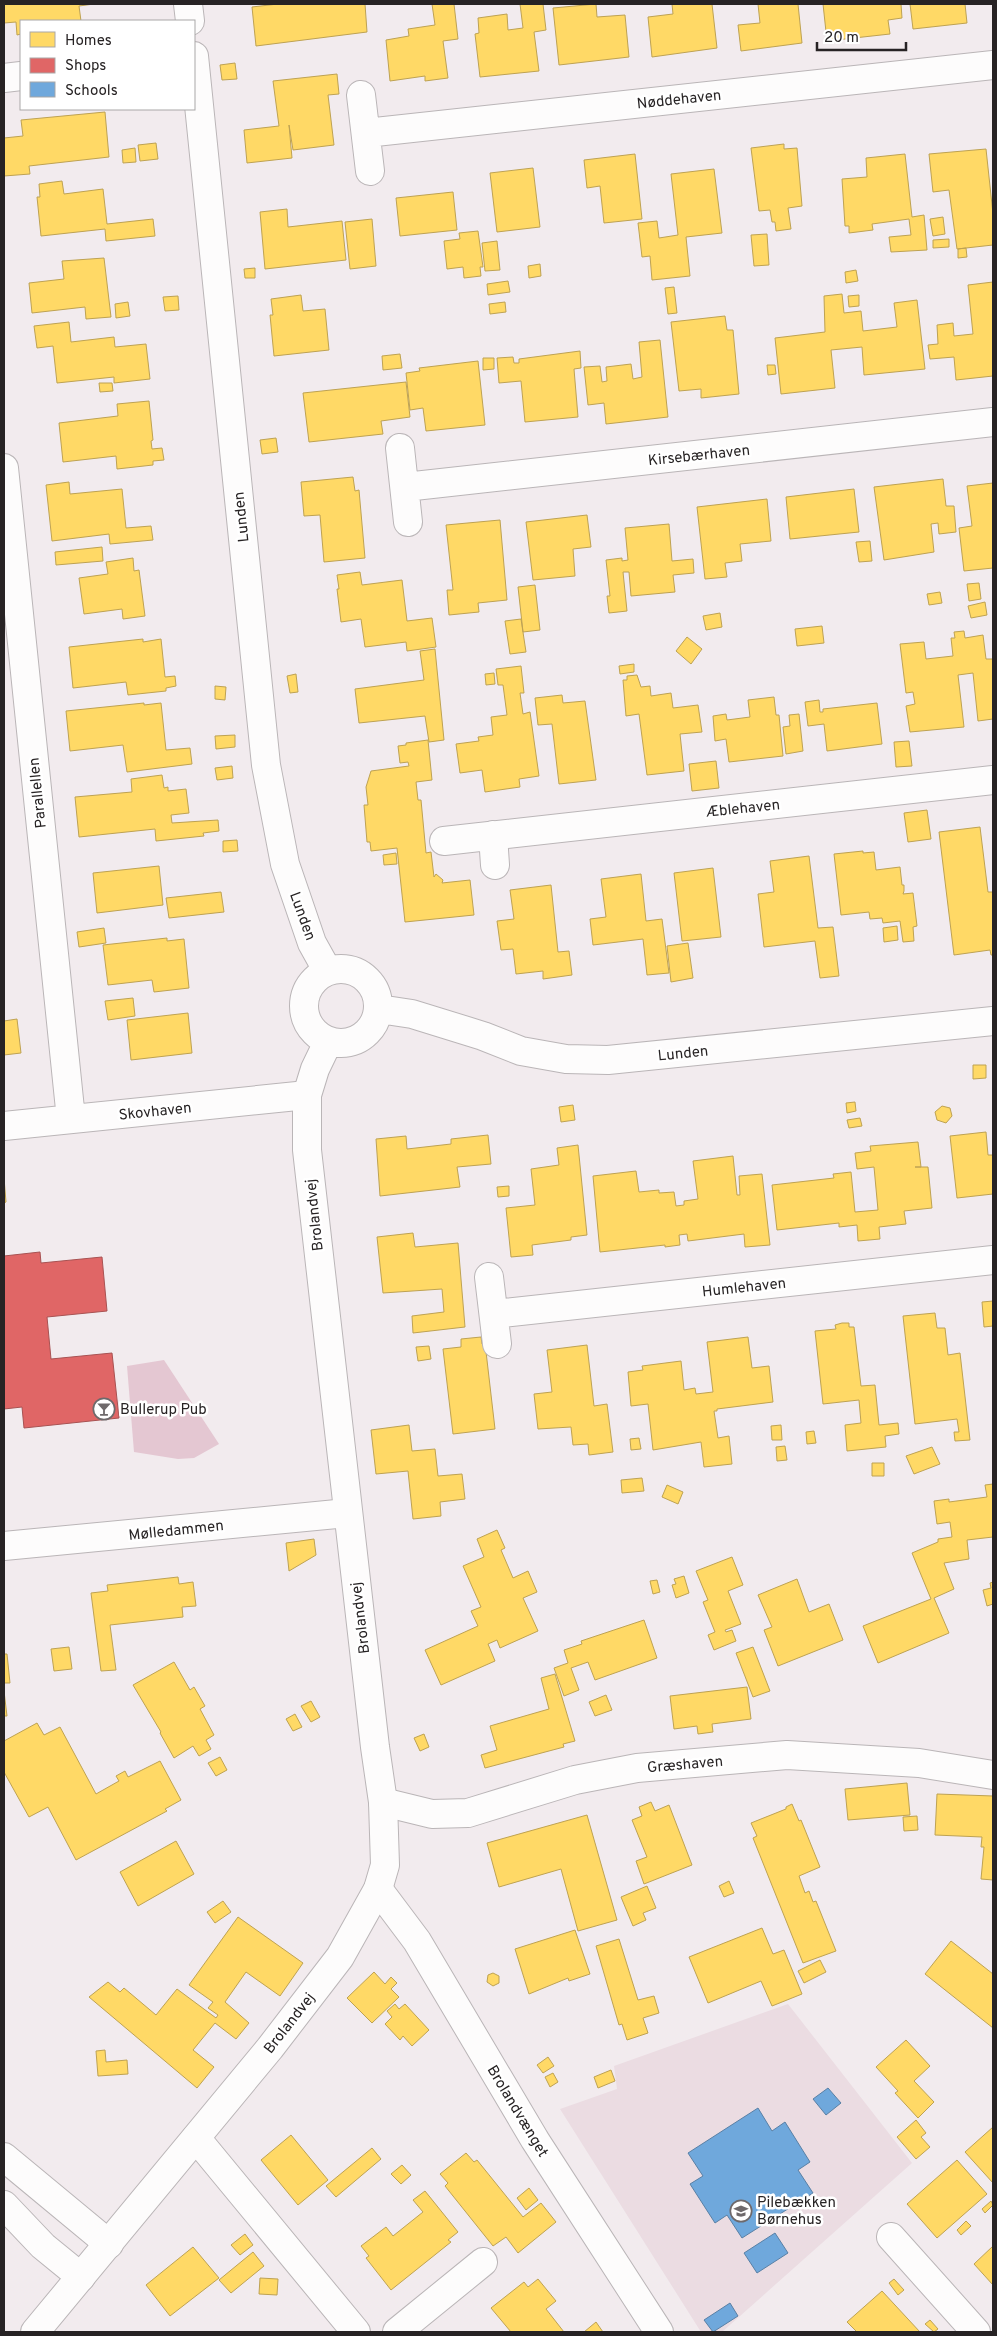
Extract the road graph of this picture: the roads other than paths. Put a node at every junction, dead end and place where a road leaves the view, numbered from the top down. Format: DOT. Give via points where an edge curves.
graph roads {
  1 [pos="188,4"];
  2 [pos="190,20"];
  3 [pos="993,65"];
  4 [pos="195,68"];
  5 [pos="20,76"];
  6 [pos="4,78"];
  7 [pos="361,95"];
  8 [pos="366,133"];
  9 [pos="370,171"];
  10 [pos="993,422"];
  11 [pos="400,448"];
  12 [pos="4,468"];
  13 [pos="405,487"];
  14 [pos="408,522"];
  15 [pos="993,780"];
  16 [pos="493,835"];
  17 [pos="444,841"];
  18 [pos="495,865"];
  19 [pos="327,970"];
  20 [pos="379,1009"];
  21 [pos="993,1021"];
  22 [pos="328,1042"];
  23 [pos="307,1095"];
  24 [pos="71,1119"];
  25 [pos="4,1126"];
  26 [pos="993,1260"];
  27 [pos="489,1277"];
  28 [pos="494,1314"];
  29 [pos="497,1344"];
  30 [pos="347,1513"];
  31 [pos="4,1546"];
  32 [pos="993,1775"];
  33 [pos="383,1802"];
  34 [pos="378,1889"];
  35 [pos="196,2138"];
  36 [pos="4,2157"];
  37 [pos="4,2204"];
  38 [pos="891,2237"];
  39 [pos="109,2244"];
  40 [pos="483,2262"];
  41 [pos="81,2277"];
  42 [pos="35,2332"];
  43 [pos="356,2332"];
  44 [pos="396,2332"];
  45 [pos="659,2332"];
  46 [pos="976,2332"];
  1 -- 2 [label="street"];
  3 -- 8 [label="street, Nøddehaven"];
  4 -- 19 [label="street, Lunden" via="266,765 284,864 312,942"];
  5 -- 6 [label="street"];
  7 -- 8 [label="street"];
  8 -- 9 [label="street"];
  10 -- 13 [label="street, Kirsebærhaven"];
  11 -- 13 [label="street"];
  12 -- 24 [label="street, Parallellen"];
  13 -- 14 [label="street"];
  15 -- 16 [label="street, Æblehaven"];
  16 -- 17 [label="street, Æblehaven"];
  16 -- 18 [label="street"];
  19 -- 20 [label="street" via="348,968 366,976 377,992"];
  19 -- 22 [label="street" via="312,982 304,1001 305,1018 315,1033"];
  20 -- 21 [label="street, Lunden" via="412,1014 521,1051 591,1060"];
  20 -- 22 [label="street" via="371,1030 351,1043"];
  22 -- 23 [label="street, Brolandvej" via="314,1069"];
  23 -- 24 [label="street, Skovhaven"];
  23 -- 30 [label="street, Brolandvej" via="307,1150"];
  24 -- 25 [label="street, Skovhaven"];
  26 -- 28 [label="street, Humlehaven"];
  27 -- 28 [label="street"];
  28 -- 29 [label="street"];
  30 -- 31 [label="street, Mølledammen"];
  30 -- 33 [label="street, Brolandvej"];
  32 -- 33 [label="street, Græshaven" via="919,1763 786,1755 637,1768 575,1780 468,1813 432,1814"];
  33 -- 34 [label="street, Brolandvej" via="385,1865"];
  34 -- 35 [label="street, Brolandvej" via="340,1957"];
  34 -- 45 [label="street, Brolandvænget" via="417,1941 535,2140"];
  35 -- 39 [label="street, Brolandvej"];
  35 -- 43 [label="street"];
  36 -- 39 [label="street"];
  37 -- 41 [label="street" via="43,2246"];
  38 -- 46 [label="street"];
  39 -- 41 [label="street, Brolandvej"];
  40 -- 44 [label="street"];
  41 -- 42 [label="street, Brolandvej"];
}
